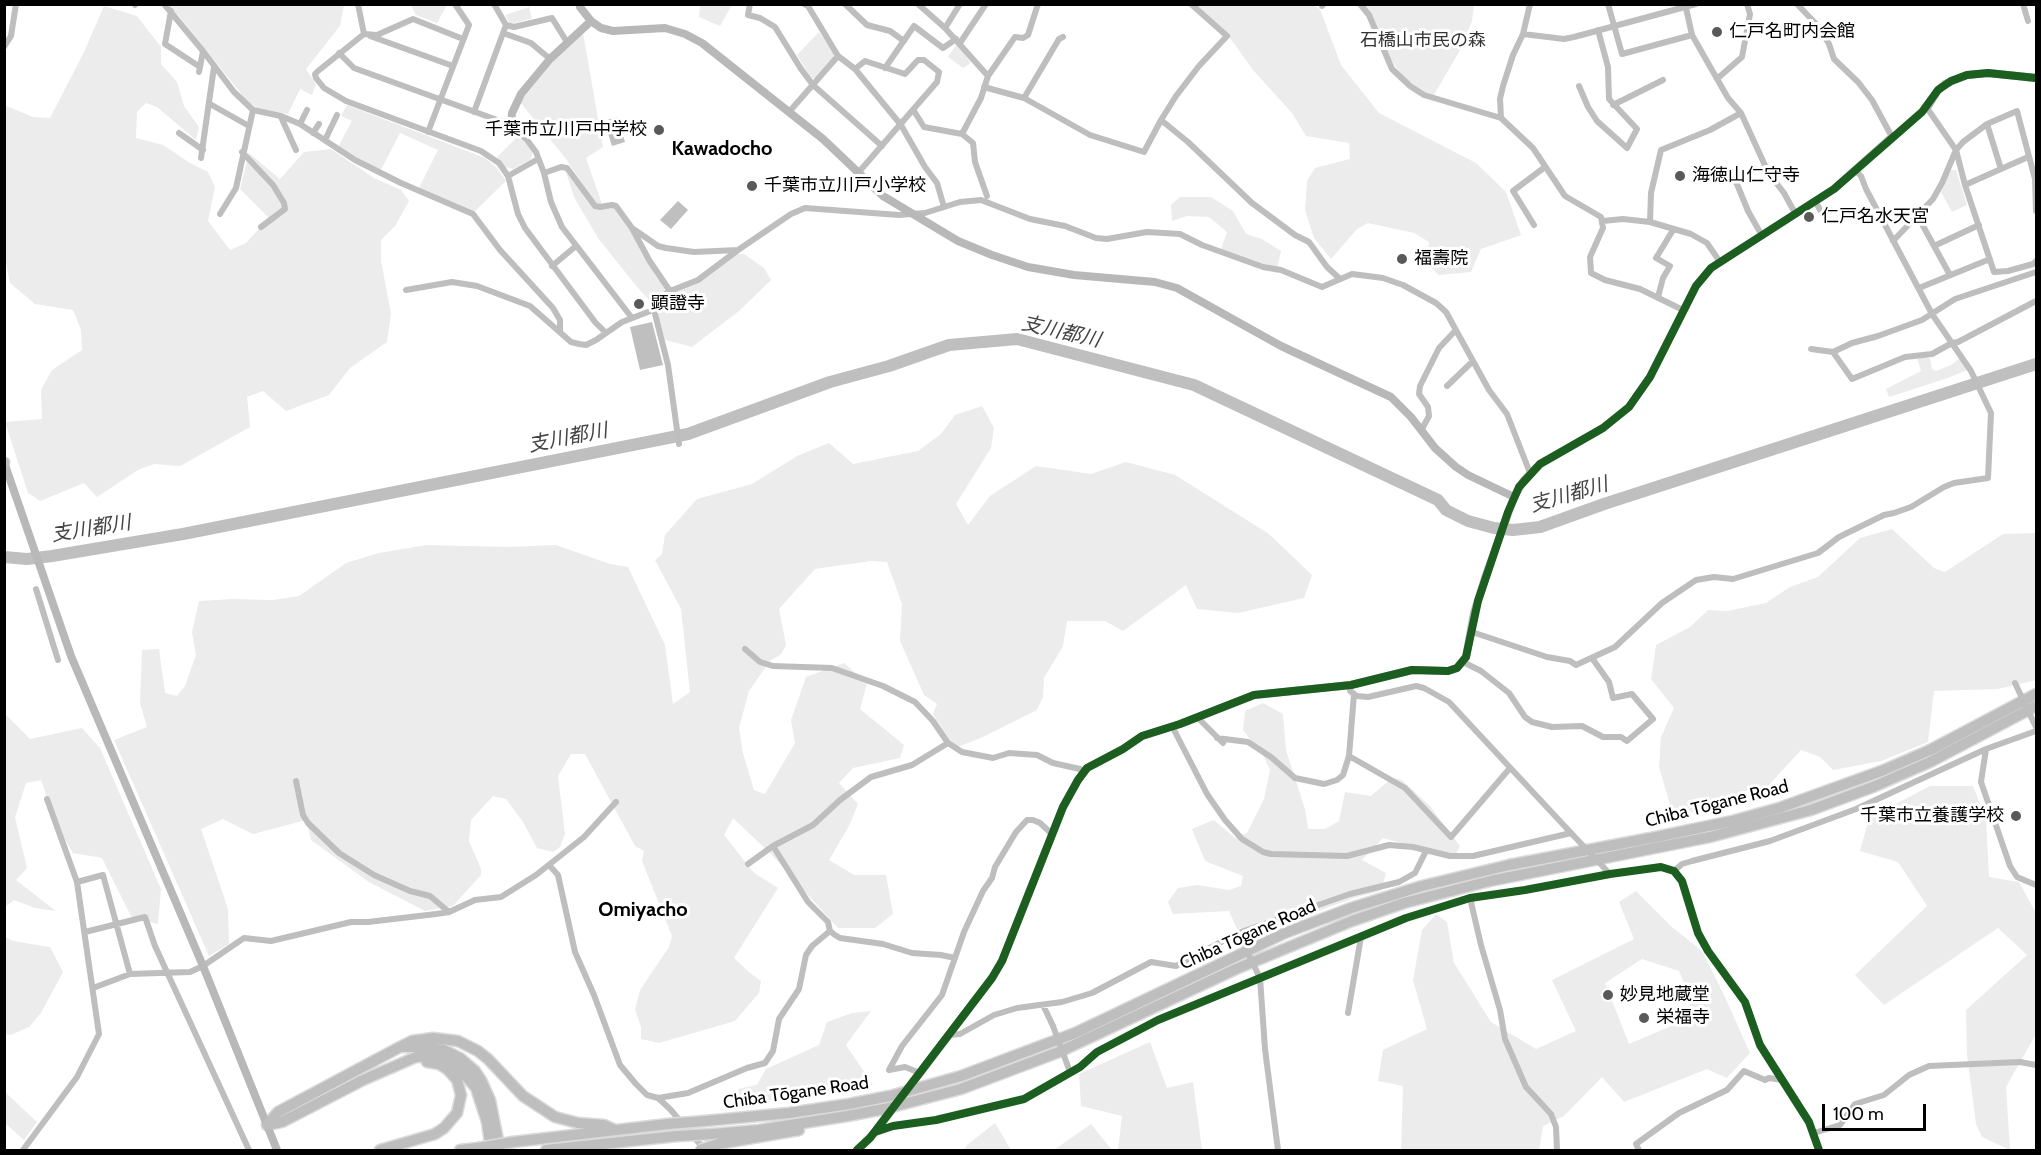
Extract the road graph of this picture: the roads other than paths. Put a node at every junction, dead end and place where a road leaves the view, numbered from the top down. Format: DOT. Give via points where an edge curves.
graph roads {
  1 [pos="16,4"];
  2 [pos="164,4"];
  3 [pos="358,4"];
  4 [pos="455,4"];
  5 [pos="494,4"];
  6 [pos="750,4"];
  7 [pos="845,4"];
  8 [pos="918,4"];
  9 [pos="960,4"];
  10 [pos="986,4"];
  11 [pos="1038,4"];
  12 [pos="1191,4"];
  13 [pos="1360,4"];
  14 [pos="1530,4"];
  15 [pos="1608,4"];
  16 [pos="1696,4"];
  17 [pos="1747,4"];
  18 [pos="1797,4"];
  19 [pos="2023,4"];
  20 [pos="807,5"];
  21 [pos="580,6"];
  22 [pos="1686,8"];
  23 [pos="171,11"];
  24 [pos="591,21"];
  25 [pos="2028,21"];
  26 [pos="506,25"];
  27 [pos="1614,26"];
  28 [pos="945,28"];
  29 [pos="1598,30"];
  30 [pos="503,33"];
  31 [pos="364,34"];
  32 [pos="1523,34"];
  33 [pos="1692,35"];
  34 [pos="1063,37"];
  35 [pos="463,39"];
  36 [pos="904,41"];
  37 [pos="958,41"];
  38 [pos="567,42"];
  39 [pos="4,47"];
  40 [pos="203,51"];
  41 [pos="339,53"];
  42 [pos="838,56"];
  43 [pos="550,59"];
  44 [pos="453,66"];
  45 [pos="214,67"];
  46 [pos="885,68"];
  47 [pos="855,69"];
  48 [pos="988,76"];
  49 [pos="1718,78"];
  50 [pos="2037,78"];
  51 [pos="1663,80"];
  52 [pos="813,85"];
  53 [pos="1579,86"];
  54 [pos="984,87"];
  55 [pos="1024,98"];
  56 [pos="441,99"];
  57 [pos="210,104"];
  58 [pos="1614,105"];
  59 [pos="1927,108"];
  60 [pos="253,110"];
  61 [pos="307,110"];
  62 [pos="914,111"];
  63 [pos="474,112"];
  64 [pos="789,112"];
  65 [pos="1741,113"];
  66 [pos="338,115"];
  67 [pos="281,116"];
  68 [pos="1501,118"];
  69 [pos="1161,120"];
  70 [pos="300,124"];
  71 [pos="319,124"];
  72 [pos="1987,124"];
  73 [pos="511,125"];
  74 [pos="901,125"];
  75 [pos="249,126"];
  76 [pos="428,132"];
  77 [pos="179,133"];
  78 [pos="313,133"];
  79 [pos="962,134"];
  80 [pos="1892,137"];
  81 [pos="325,140"];
  82 [pos="882,146"];
  83 [pos="296,150"];
  84 [pos="1956,150"];
  85 [pos="242,152"];
  86 [pos="2028,157"];
  87 [pos="538,159"];
  88 [pos="2034,166"];
  89 [pos="1545,167"];
  90 [pos="1727,169"];
  91 [pos="2001,169"];
  92 [pos="1856,171"];
  93 [pos="544,173"];
  94 [pos="858,173"];
  95 [pos="508,176"];
  96 [pos="1965,185"];
  97 [pos="987,196"];
  98 [pos="1815,201"];
  99 [pos="944,207"];
  100 [pos="2037,211"];
  101 [pos="1795,213"];
  102 [pos="220,214"];
  103 [pos="913,214"];
  104 [pos="1917,215"];
  105 [pos="1826,220"];
  106 [pos="1603,221"];
  107 [pos="1650,222"];
  108 [pos="1534,225"];
  109 [pos="1979,225"];
  110 [pos="261,228"];
  111 [pos="632,228"];
  112 [pos="1673,230"];
  113 [pos="1761,234"];
  114 [pos="1893,241"];
  115 [pos="576,246"];
  116 [pos="1934,246"];
  117 [pos="738,250"];
  118 [pos="1990,259"];
  119 [pos="2037,261"];
  120 [pos="1720,262"];
  121 [pos="552,266"];
  122 [pos="2037,272"];
  123 [pos="1950,275"];
  124 [pos="1340,278"];
  125 [pos="1919,288"];
  126 [pos="406,290"];
  127 [pos="670,291"];
  128 [pos="1658,297"];
  129 [pos="2037,301"];
  130 [pos="653,310"];
  131 [pos="1683,310"];
  132 [pos="1932,314"];
  133 [pos="632,318"];
  134 [pos="560,331"];
  135 [pos="1455,331"];
  136 [pos="606,333"];
  137 [pos="1952,343"];
  138 [pos="1811,349"];
  139 [pos="1833,352"];
  140 [pos="1472,362"];
  141 [pos="1447,386"];
  142 [pos="1422,429"];
  143 [pos="679,444"];
  144 [pos="5,462"];
  145 [pos="1530,473"];
  146 [pos="1514,496"];
  147 [pos="48,592"];
  148 [pos="1472,632"];
  149 [pos="745,649"];
  150 [pos="56,652"];
  151 [pos="69,652"];
  152 [pos="1592,658"];
  153 [pos="58,660"];
  154 [pos="1463,662"];
  155 [pos="2015,683"];
  156 [pos="1352,689"];
  157 [pos="2037,694"];
  158 [pos="2037,706"];
  159 [pos="1197,717"];
  160 [pos="1172,726"];
  161 [pos="2036,726"];
  162 [pos="1217,738"];
  163 [pos="948,743"];
  164 [pos="1223,743"];
  165 [pos="1986,749"];
  166 [pos="1349,756"];
  167 [pos="1510,768"];
  168 [pos="1084,772"];
  169 [pos="296,781"];
  170 [pos="47,799"];
  171 [pos="616,802"];
  172 [pos="1571,833"];
  173 [pos="1053,834"];
  174 [pos="773,846"];
  175 [pos="1426,850"];
  176 [pos="748,864"];
  177 [pos="549,865"];
  178 [pos="1674,872"];
  179 [pos="1610,874"];
  180 [pos="77,882"];
  181 [pos="2037,885"];
  182 [pos="1470,898"];
  183 [pos="449,912"];
  184 [pos="117,925"];
  185 [pos="830,931"];
  186 [pos="85,932"];
  187 [pos="1238,933"];
  188 [pos="1360,937"];
  189 [pos="955,958"];
  190 [pos="203,966"];
  191 [pos="130,974"];
  192 [pos="167,974"];
  193 [pos="1260,978"];
  194 [pos="93,988"];
  195 [pos="1043,1005"];
  196 [pos="1348,1013"];
  197 [pos="949,1035"];
  198 [pos="400,1047"];
  199 [pos="410,1060"];
  200 [pos="2037,1065"];
  201 [pos="1070,1072"];
  202 [pos="920,1073"];
  203 [pos="1783,1080"];
  204 [pos="658,1098"];
  205 [pos="916,1101"];
  206 [pos="267,1125"];
  207 [pos="615,1130"];
  208 [pos="875,1132"];
  209 [pos="1814,1133"];
  210 [pos="23,1150"];
  211 [pos="249,1150"];
  212 [pos="277,1150"];
  213 [pos="380,1150"];
  214 [pos="460,1150"];
  215 [pos="491,1150"];
  216 [pos="500,1150"];
  217 [pos="551,1150"];
  218 [pos="700,1150"];
  219 [pos="705,1150"];
  220 [pos="860,1150"];
  221 [pos="1278,1150"];
  222 [pos="1557,1150"];
  223 [pos="1639,1150"];
  224 [pos="1819,1150"];
  1 -- 39 [label="street" via="11,36"];
  2 -- 23 [label="street"];
  3 -- 31 [label="street"];
  4 -- 35 [label="street" via="469,25"];
  5 -- 26 [label="street"];
  6 -- 52 [label="street" via="748,15 775,27"];
  7 -- 36 [label="street" via="867,25"];
  8 -- 28 [label="street"];
  9 -- 28 [label="street"];
  10 -- 37 [label="street"];
  11 -- 48 [label="street" via="1028,35 1015,37"];
  12 -- 69 [label="street" via="1227,36 1199,66"];
  13 -- 68 [label="street" via="1369,15 1392,69 1410,86 1424,95"];
  14 -- 32 [label="street"];
  15 -- 27 [label="street"];
  16 -- 22 [label="street"];
  17 -- 49 [label="street" via="1750,14 1742,57"];
  18 -- 80 [label="street" via="1818,27 1834,59 1872,100"];
  19 -- 25 [label="street"];
  20 -- 42 [label="street"];
  21 -- 24 [label="street"];
  22 -- 27 [label="street"];
  22 -- 33 [label="street"];
  23 -- 40 [label="street"];
  23 -- 40 [label="street" via="165,44 199,70"];
  24 -- 38 [label="street"];
  24 -- 64 [label="street" via="613,31 665,28 685,34 713,50"];
  26 -- 30 [label="street"];
  26 -- 38 [label="street" via="514,27 552,18"];
  27 -- 29 [label="street"];
  27 -- 33 [label="street" via="1622,54"];
  28 -- 37 [label="street"];
  29 -- 32 [label="street" via="1564,39"];
  29 -- 58 [label="street"];
  30 -- 43 [label="street" via="531,43"];
  30 -- 63 [label="street"];
  31 -- 35 [label="street" via="377,35 413,19"];
  31 -- 41 [label="street"];
  31 -- 44 [label="street"];
  32 -- 68 [label="street" via="1503,86"];
  33 -- 49 [label="street"];
  34 -- 55 [label="street"];
  35 -- 44 [label="street"];
  36 -- 37 [label="street" via="914,26 943,48"];
  36 -- 46 [label="street"];
  37 -- 48 [label="street"];
  38 -- 43 [label="street"];
  40 -- 45 [label="street"];
  41 -- 56 [label="street" via="354,68"];
  41 -- 76 [label="street" via="315,74 324,88 346,101"];
  42 -- 47 [label="street"];
  42 -- 52 [label="street"];
  43 -- 73 [label="street" via="515,104"];
  44 -- 56 [label="street"];
  45 -- 57 [label="street"];
  45 -- 60 [label="street"];
  46 -- 47 [label="street" via="865,61"];
  46 -- 62 [label="street" via="905,74 918,60 924,60 939,72 937,82"];
  47 -- 74 [label="street"];
  48 -- 54 [label="street"];
  49 -- 65 [label="street"];
  50 -- 59 [label="street" via="1967,75 1945,84"];
  51 -- 58 [label="street"];
  52 -- 64 [label="street"];
  52 -- 82 [label="street"];
  53 -- 58 [label="street" via="1597,121 1627,148 1637,129"];
  54 -- 55 [label="street"];
  54 -- 79 [label="street"];
  55 -- 69 [label="street" via="1090,135 1144,152"];
  56 -- 63 [label="street"];
  56 -- 76 [label="street"];
  57 -- 75 [label="street"];
  57 -- 77 [label="street" via="202,154"];
  59 -- 80 [label="street"];
  59 -- 84 [label="street"];
  60 -- 67 [label="street"];
  60 -- 75 [label="street"];
  61 -- 70 [label="street"];
  62 -- 74 [label="street"];
  62 -- 79 [label="street" via="924,127"];
  63 -- 73 [label="street"];
  64 -- 94 [label="street"];
  65 -- 101 [label="street" via="1768,172"];
  65 -- 107 [label="street" via="1661,150 1651,193"];
  66 -- 81 [label="street"];
  67 -- 70 [label="street"];
  67 -- 83 [label="street"];
  68 -- 89 [label="street" via="1533,148"];
  69 -- 124 [label="street" via="1252,203 1309,242"];
  70 -- 78 [label="street"];
  71 -- 78 [label="street"];
  72 -- 84 [label="street"];
  72 -- 86 [label="street" via="2016,111"];
  72 -- 91 [label="street"];
  73 -- 87 [label="street" via="532,146"];
  74 -- 82 [label="street"];
  74 -- 99 [label="street" via="937,183"];
  75 -- 85 [label="street"];
  76 -- 95 [label="street" via="488,155"];
  78 -- 81 [label="street"];
  79 -- 97 [label="street" via="973,143"];
  80 -- 92 [label="street"];
  81 -- 134 [label="street" via="355,160 473,214 553,308 560,320"];
  82 -- 94 [label="street"];
  84 -- 96 [label="street"];
  84 -- 104 [label="street" via="1942,183"];
  85 -- 102 [label="street" via="236,188"];
  85 -- 110 [label="street" via="284,203 285,209"];
  86 -- 88 [label="street"];
  86 -- 91 [label="street"];
  87 -- 93 [label="street"];
  87 -- 95 [label="street"];
  88 -- 100 [label="street"];
  89 -- 106 [label="street" via="1565,196"];
  89 -- 108 [label="street" via="1513,191"];
  90 -- 113 [label="street"];
  91 -- 96 [label="street"];
  92 -- 98 [label="street"];
  92 -- 114 [label="street"];
  93 -- 111 [label="street" via="567,168 595,207 614,205"];
  93 -- 115 [label="street" via="556,215"];
  94 -- 103 [label="street" via="883,196"];
  95 -- 121 [label="street" via="518,214"];
  96 -- 109 [label="street"];
  98 -- 101 [label="street"];
  98 -- 105 [label="street"];
  99 -- 103 [label="street"];
  99 -- 124 [label="street" via="981,200 1096,238 1172,232 1322,287"];
  101 -- 113 [label="street"];
  103 -- 117 [label="street" via="805,208"];
  103 -- 142 [label="street" via="975,249 1028,267 1177,288 1273,342 1382,392 1399,403"];
  104 -- 114 [label="street"];
  104 -- 116 [label="street"];
  106 -- 107 [label="street"];
  106 -- 128 [label="street" via="1590,257 1591,273"];
  107 -- 112 [label="street"];
  109 -- 116 [label="street"];
  109 -- 118 [label="street"];
  111 -- 117 [label="street" via="666,248 694,252"];
  111 -- 127 [label="street"];
  112 -- 120 [label="street" via="1707,243"];
  112 -- 128 [label="street" via="1656,258 1670,266"];
  113 -- 120 [label="street"];
  114 -- 125 [label="street"];
  115 -- 121 [label="street"];
  115 -- 133 [label="street"];
  116 -- 123 [label="street"];
  117 -- 127 [label="street" via="698,280"];
  118 -- 119 [label="street" via="1994,272"];
  118 -- 123 [label="street"];
  120 -- 131 [label="street" via="1703,276"];
  121 -- 136 [label="street"];
  122 -- 132 [label="street" via="1955,299"];
  123 -- 125 [label="street"];
  124 -- 135 [label="street" via="1365,275 1403,285 1440,306"];
  125 -- 132 [label="street"];
  126 -- 134 [label="street" via="452,282 477,286 530,306"];
  127 -- 130 [label="street" via="654,302"];
  128 -- 131 [label="street"];
  129 -- 137 [label="street"];
  130 -- 133 [label="street"];
  130 -- 143 [label="street" via="668,365"];
  131 -- 145 [label="street" via="1650,377 1629,407 1603,429 1550,457"];
  132 -- 137 [label="street"];
  132 -- 139 [label="street"];
  133 -- 136 [label="street"];
  134 -- 136 [label="street" via="572,342 586,345"];
  135 -- 140 [label="street"];
  135 -- 142 [label="street" via="1440,348 1420,386 1419,394 1430,416"];
  137 -- 139 [label="street" via="1932,354 1905,357 1852,379"];
  137 -- 152 [label="street" via="1971,370 1992,413 1988,478 1944,487 1911,507 1848,533 1818,553 1733,579 1695,580 1662,603 1615,647"];
  138 -- 139 [label="street"];
  140 -- 141 [label="street"];
  140 -- 145 [label="street" via="1507,414"];
  142 -- 146 [label="street" via="1456,467"];
  144 -- 147 [label="street"];
  145 -- 146 [label="street"];
  146 -- 148 [label="street" via="1474,613"];
  147 -- 150 [label="street" via="37,593"];
  147 -- 151 [label="street"];
  148 -- 152 [label="street" via="1576,665"];
  148 -- 154 [label="street"];
  149 -- 163 [label="street" via="760,662 773,666 832,668 884,686 915,702"];
  150 -- 151 [label="street"];
  150 -- 153 [label="street"];
  151 -- 190 [label="street"];
  152 -- 154 [label="street" via="1609,682 1613,698 1632,694 1653,719 1627,741 1604,737 1582,726 1532,723 1509,693"];
  154 -- 156 [label="street" via="1452,670 1412,670"];
  155 -- 161 [label="street, bridge"];
  156 -- 159 [label="street" via="1254,695"];
  156 -- 166 [label="street"];
  156 -- 167 [label="street" via="1368,697 1408,687 1424,688 1449,702"];
  157 -- 207 [label="highway, Chiba Tōgane Road, bridge" via="1930,750 1779,808 1667,835 1509,865 1351,908 1285,933 1075,1033 961,1076 849,1104"];
  158 -- 205 [label="highway, Chiba Tōgane Road" via="1930,762 1811,810 1710,837 1490,881 1369,914 1256,960 1059,1052"];
  159 -- 160 [label="street"];
  159 -- 162 [label="street"];
  160 -- 168 [label="street" via="1142,736"];
  160 -- 175 [label="street" via="1214,806 1242,839 1263,852 1347,856 1389,845"];
  161 -- 165 [label="street"];
  162 -- 164 [label="street"];
  162 -- 166 [label="street" via="1248,742 1295,778 1324,784 1343,775"];
  163 -- 168 [label="street" via="962,752 983,757 1009,753 1037,755"];
  163 -- 174 [label="street" via="912,765 871,777 813,825"];
  165 -- 178 [label="street" via="1856,809 1770,841 1682,864"];
  165 -- 181 [label="street" via="1981,782 2010,867 2017,877"];
  166 -- 167 [label="street" via="1405,788 1451,837"];
  167 -- 172 [label="street"];
  168 -- 173 [label="street" via="1063,807"];
  169 -- 183 [label="street" via="303,815 339,853 374,875 430,896"];
  170 -- 180 [label="street"];
  171 -- 177 [label="street" via="584,837"];
  172 -- 175 [label="street" via="1473,856 1449,856"];
  172 -- 179 [label="street, bridge"];
  173 -- 189 [label="street" via="1033,820 1023,824 995,867"];
  173 -- 197 [label="street" via="1002,961"];
  174 -- 176 [label="street"];
  174 -- 185 [label="street" via="808,902 828,922"];
  175 -- 187 [label="street" via="1415,873 1398,882 1350,894"];
  177 -- 183 [label="street" via="501,897 475,900"];
  177 -- 204 [label="street" via="558,875 575,952 616,1056 636,1084 647,1095"];
  178 -- 179 [label="street" via="1653,867"];
  178 -- 203 [label="street" via="1685,887 1698,933 1745,1002 1760,1045"];
  179 -- 182 [label="street"];
  180 -- 184 [label="street" via="103,875"];
  180 -- 186 [label="street"];
  182 -- 188 [label="street"];
  182 -- 222 [label="street" via="1505,1039 1526,1087 1551,1114"];
  183 -- 190 [label="street" via="351,922 271,941 244,938"];
  184 -- 186 [label="street"];
  184 -- 191 [label="street"];
  184 -- 192 [label="street" via="145,917"];
  185 -- 189 [label="street" via="840,938"];
  185 -- 204 [label="street" via="806,955 799,989 780,1019 773,1051 765,1063 688,1093"];
  186 -- 194 [label="street"];
  187 -- 193 [label="street, bridge"];
  187 -- 195 [label="street" via="1176,966 1151,962 1092,993"];
  188 -- 193 [label="street"];
  188 -- 196 [label="street"];
  189 -- 202 [label="street" via="942,995 902,1046 890,1070 904,1067"];
  190 -- 192 [label="street" via="190,972"];
  190 -- 206 [label="street"];
  191 -- 192 [label="street"];
  191 -- 194 [label="street"];
  192 -- 211 [label="street"];
  193 -- 201 [label="street" via="1158,1020 1097,1052"];
  193 -- 221 [label="street"];
  194 -- 210 [label="street" via="97,1040 77,1077"];
  195 -- 197 [label="street" via="1017,1008 960,1034"];
  195 -- 201 [label="street, bridge"];
  197 -- 202 [label="street"];
  198 -- 206 [label="highway" via="278,1112"];
  198 -- 207 [label="highway" via="423,1039 458,1041 488,1059 523,1096 543,1110 567,1121"];
  198 -- 216 [label="highway" via="444,1050 475,1071 490,1100"];
  199 -- 206 [label="highway" via="282,1122"];
  199 -- 213 [label="highway" via="432,1062 447,1069 459,1086 460,1104 451,1121 435,1134"];
  199 -- 215 [label="highway" via="435,1056 452,1062 466,1074 484,1108"];
  200 -- 209 [label="street" via="2013,1062 1929,1066 1909,1075 1884,1095 1855,1104 1840,1125"];
  201 -- 208 [label="street" via="1024,1099"];
  202 -- 208 [label="street, bridge"];
  203 -- 209 [label="street"];
  203 -- 223 [label="street" via="1765,1080 1744,1071 1727,1090 1679,1113 1636,1144"];
  204 -- 219 [label="street"];
  205 -- 217 [label="highway, Chiba Tōgane Road, bridge" via="819,1121"];
  205 -- 218 [label="highway, bridge" via="881,1113"];
  206 -- 212 [label="street"];
  207 -- 214 [label="highway, Chiba Tōgane Road, bridge"];
  208 -- 220 [label="street"];
  209 -- 224 [label="street"];
}
